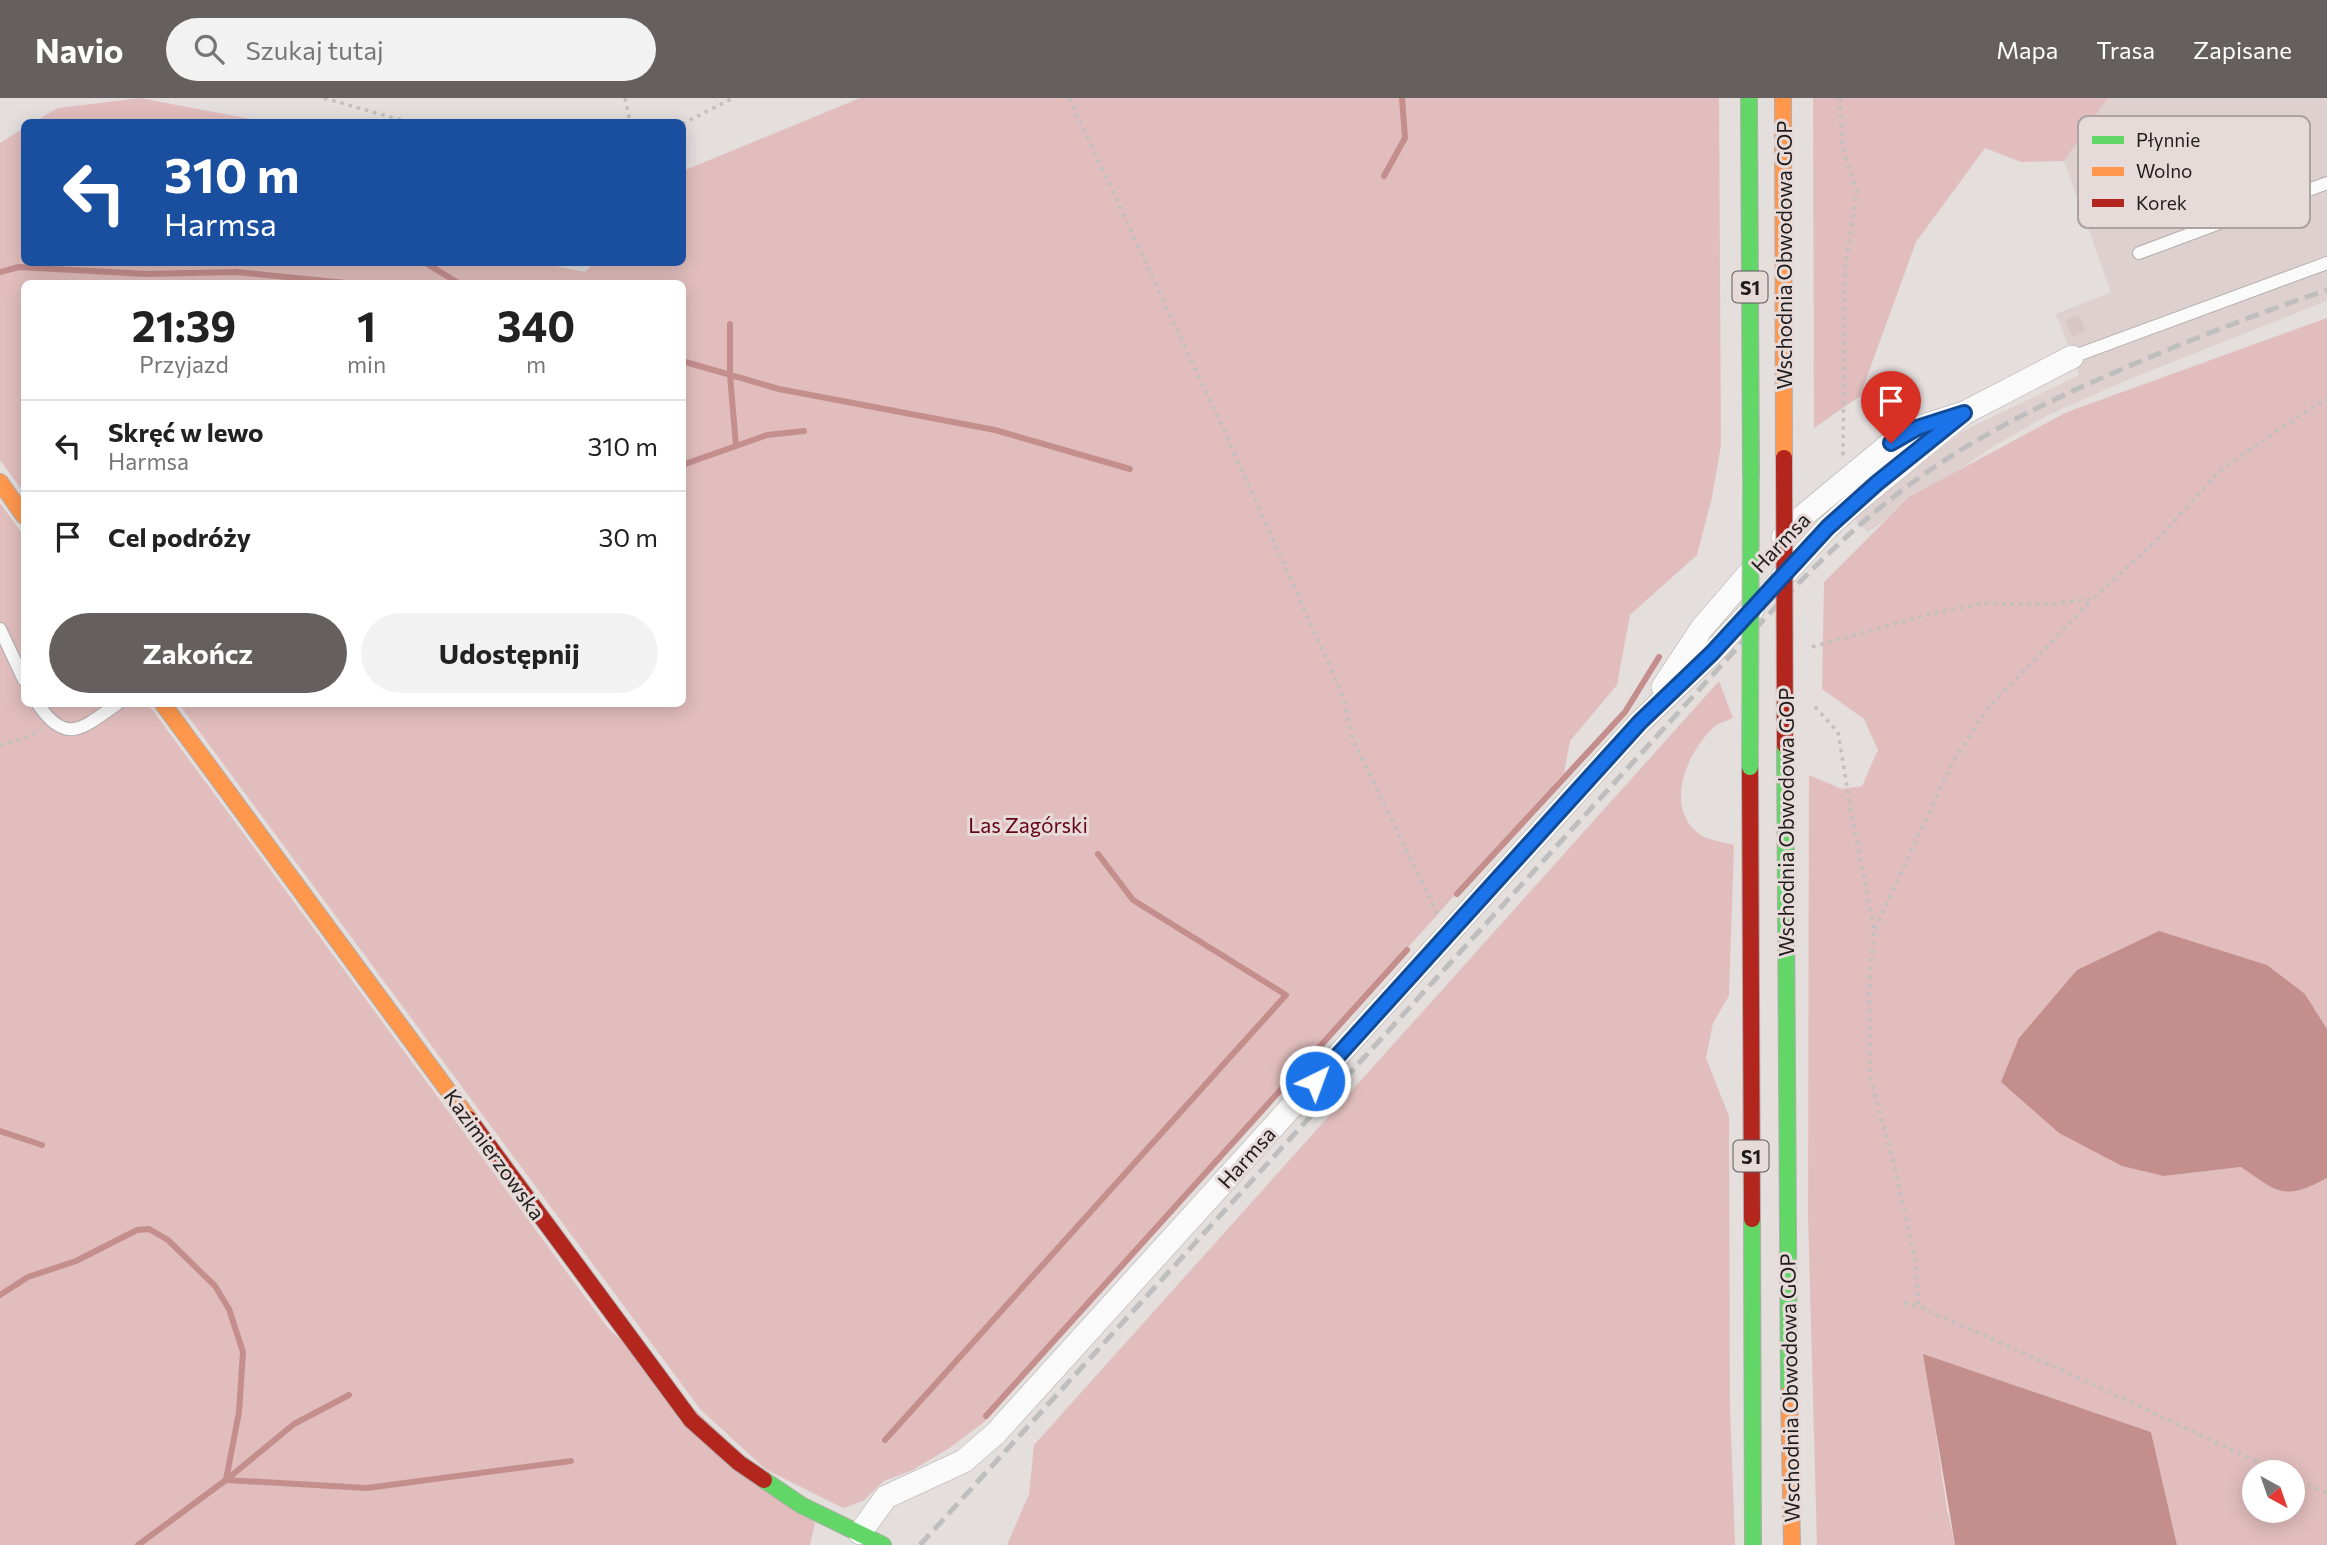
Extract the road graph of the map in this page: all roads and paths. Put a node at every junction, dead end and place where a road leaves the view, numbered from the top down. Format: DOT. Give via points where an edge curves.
graph roads {
  1 [pos="324,98"];
  2 [pos="625,98"];
  3 [pos="733,98"];
  4 [pos="1069,98"];
  5 [pos="1749,98"];
  6 [pos="1783,98"];
  7 [pos="1840,98"];
  8 [pos="398,119"];
  9 [pos="629,119"];
  10 [pos="686,122"];
  11 [pos="2327,183"];
  12 [pos="2310,189"];
  13 [pos="2206,228"];
  14 [pos="2139,253"];
  15 [pos="2327,264"];
  16 [pos="2072,357"];
  17 [pos="2327,399"];
  18 [pos="1964,413"];
  19 [pos="0,482"];
  20 [pos="1843,482"];
  21 [pos="21,512"];
  22 [pos="2093,598"];
  23 [pos="0,629"];
  24 [pos="1815,658"];
  25 [pos="21,674"];
  26 [pos="1812,704"];
  27 [pos="40,707"];
  28 [pos="112,707"];
  29 [pos="165,707"];
  30 [pos="1640,722"];
  31 [pos="52,723"];
  32 [pos="0,745"];
  33 [pos="1874,929"];
  34 [pos="1447,936"];
  35 [pos="1904,1303"];
  36 [pos="1918,1306"];
  37 [pos="2253,1460"];
  38 [pos="2305,1484"];
  39 [pos="2327,1493"];
  40 [pos="860,1533"];
  41 [pos="883,1545"];
  42 [pos="1753,1545"];
  43 [pos="1792,1545"];
  1 -- 8 [label="path"];
  2 -- 9 [label="path"];
  3 -- 10 [label="path"];
  4 -- 34 [label="path" via="1343,696 1352,738"];
  5 -- 42 [label="main road, Wschodnia Obwodowa GOP / S1, bridge"];
  6 -- 43 [label="main road, Wschodnia Obwodowa GOP / S1, bridge"];
  7 -- 20 [label="path" via="1842,145 1857,193 1845,267"];
  11 -- 12 [label="lane"];
  13 -- 14 [label="lane"];
  15 -- 16 [label="lane"];
  16 -- 18 [label="street, Harmsa"];
  17 -- 22 [label="path" via="2218,471 2162,535"];
  18 -- 20 [label="street, Harmsa" via="1917,428"];
  18 -- 30 [label="street, Harmsa" via="1828,527 1712,653"];
  19 -- 21 [label="main road"];
  20 -- 30 [label="street, Harmsa" via="1803,516 1739,584 1702,628"];
  22 -- 24 [label="path" via="2051,604 1986,603 1933,612 1816,646"];
  22 -- 33 [label="path" via="1988,708 1953,761"];
  23 -- 25 [label="lane"];
  26 -- 33 [label="path" via="1838,732"];
  27 -- 31 [label="lane"];
  28 -- 31 [label="lane" via="74,730"];
  29 -- 40 [label="main road, Kazimierzowska" via="691,1420 739,1463 801,1505"];
  30 -- 34 [label="street, Harmsa"];
  31 -- 32 [label="path" via="28,737"];
  33 -- 36 [label="path" via="1869,993 1871,1081 1916,1264"];
  34 -- 40 [label="street, Harmsa" via="996,1433 964,1461 887,1497"];
  35 -- 36 [label="path"];
  36 -- 37 [label="path"];
  38 -- 39 [label="path"];
  40 -- 41 [label="main road, Kazimierzowska"];
}
